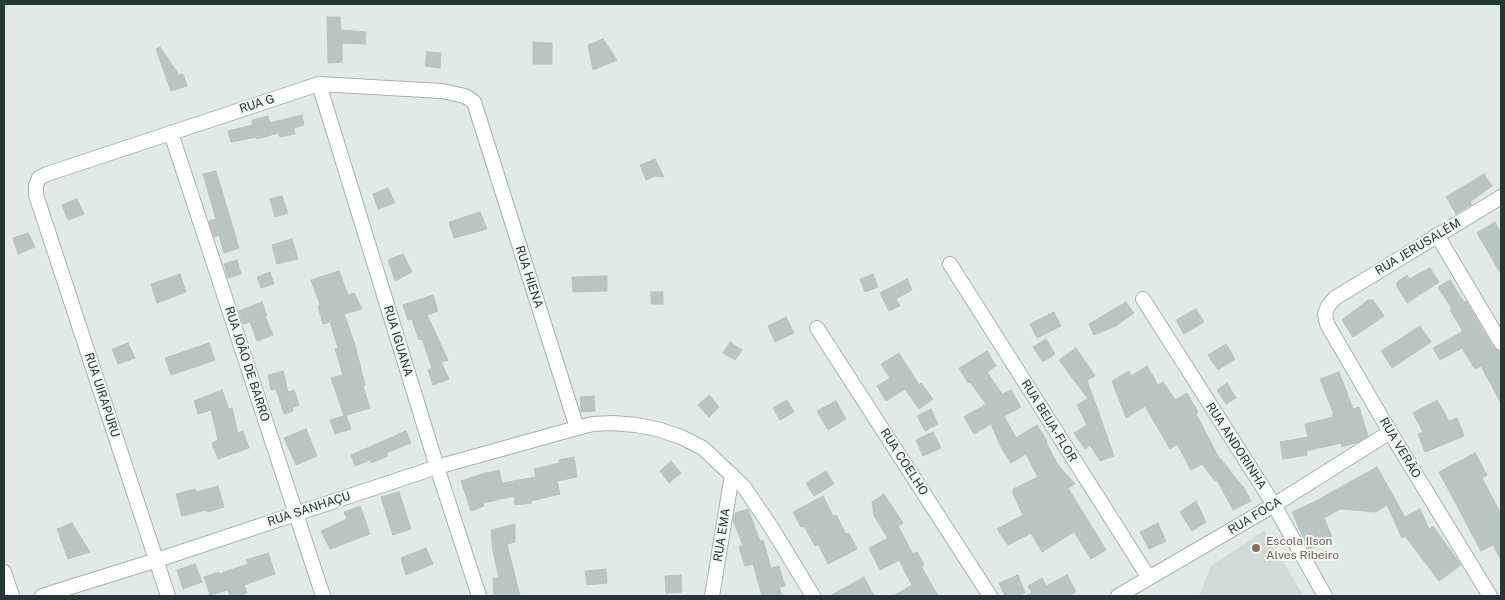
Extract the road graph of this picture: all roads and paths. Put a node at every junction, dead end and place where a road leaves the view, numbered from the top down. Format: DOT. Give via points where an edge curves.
graph roads {
  1 [pos="319,84"];
  2 [pos="481,126"];
  3 [pos="171,132"];
  4 [pos="36,195"];
  5 [pos="1501,197"];
  6 [pos="1437,235"];
  7 [pos="950,264"];
  8 [pos="1335,298"];
  9 [pos="1143,299"];
  10 [pos="817,328"];
  11 [pos="1501,343"];
  12 [pos="577,428"];
  13 [pos="1390,432"];
  14 [pos="436,467"];
  15 [pos="732,475"];
  16 [pos="1274,505"];
  17 [pos="296,513"];
  18 [pos="157,560"];
  19 [pos="4,572"];
  20 [pos="1149,578"];
  21 [pos="12,596"];
  22 [pos="42,596"];
  23 [pos="168,596"];
  24 [pos="323,596"];
  25 [pos="479,596"];
  26 [pos="712,596"];
  27 [pos="813,596"];
  28 [pos="990,596"];
  29 [pos="1118,596"];
  30 [pos="1325,596"];
  31 [pos="1490,596"];
  1 -- 2 [label="street, RUA G" via="458,94 474,102"];
  1 -- 3 [label="street, RUA G"];
  1 -- 14 [label="street, RUA IGUANA"];
  2 -- 12 [label="street, RUA HIENA"];
  3 -- 4 [label="street, RUA G" via="47,174 39,178"];
  3 -- 17 [label="street, RUA JOÃO DE BARRO"];
  4 -- 18 [label="street, RUA UIRAPURU"];
  5 -- 6 [label="street, RUA JERUSALÉM"];
  6 -- 8 [label="street, RUA JERUSALÉM"];
  6 -- 11 [label="street"];
  7 -- 20 [label="street, RUA BEIJA-FLOR"];
  8 -- 13 [label="street, RUA VERÃO" via="1325,314 1327,324"];
  9 -- 16 [label="street, RUA ANDORINHA"];
  10 -- 28 [label="street, RUA COELHO"];
  12 -- 14 [label="street, RUA SANHAÇU"];
  12 -- 15 [label="street, RUA SANHAÇU" via="612,423 657,429 703,448"];
  13 -- 16 [label="street, RUA FOCA"];
  13 -- 31 [label="street, RUA VERÃO"];
  14 -- 17 [label="street, RUA SANHAÇU"];
  14 -- 25 [label="street, RUA IGUANA"];
  15 -- 26 [label="street, RUA EMA"];
  15 -- 27 [label="street, RUA SANHAÇU" via="773,530"];
  16 -- 20 [label="street, RUA FOCA"];
  16 -- 30 [label="street, RUA ANDORINHA"];
  17 -- 18 [label="street, RUA SANHAÇU"];
  17 -- 24 [label="street, RUA JOÃO DE BARRO"];
  18 -- 22 [label="street, RUA SANHAÇU"];
  18 -- 23 [label="street, RUA UIRAPURU"];
  19 -- 21 [label="street"];
  20 -- 29 [label="street, RUA FOCA"];
}
